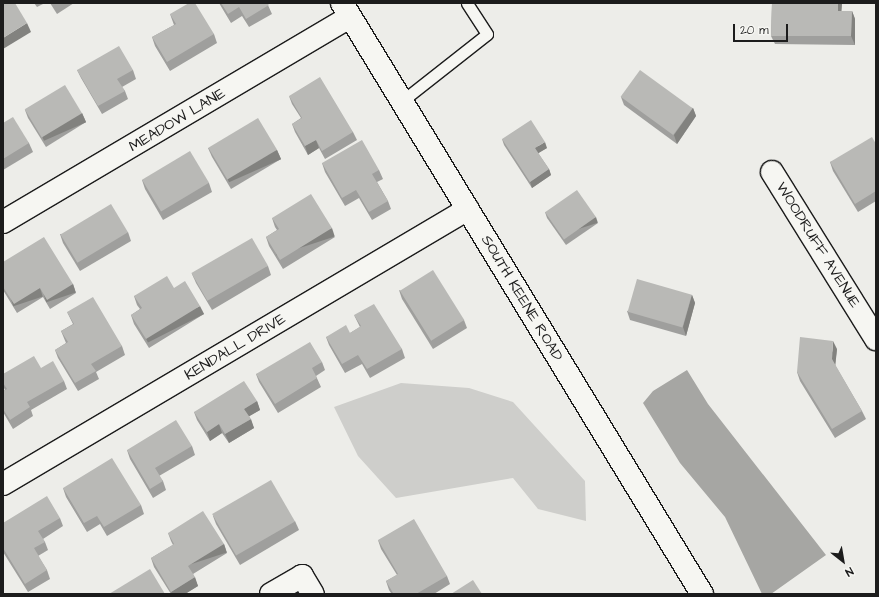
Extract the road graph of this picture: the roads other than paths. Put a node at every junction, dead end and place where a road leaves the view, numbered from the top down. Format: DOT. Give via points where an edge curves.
graph roads {
  1 [pos="467,3"];
  2 [pos="346,10"];
  3 [pos="402,102"];
  4 [pos="772,172"];
  5 [pos="468,209"];
  6 [pos="3,222"];
  7 [pos="876,339"];
  8 [pos="3,484"];
  9 [pos="271,594"];
  10 [pos="313,594"];
  11 [pos="702,594"];
  1 -- 3 [label="lane" via="487,34"];
  2 -- 3 [label="street, SOUTH KEENE ROAD"];
  2 -- 6 [label="street, MEADOW LANE"];
  3 -- 5 [label="street, SOUTH KEENE ROAD"];
  4 -- 7 [label="street, WOODRUFF AVENUE"];
  5 -- 8 [label="street, KENDALL DRIVE"];
  5 -- 11 [label="street, SOUTH KEENE ROAD"];
  9 -- 10 [label="street" via="302,576"];
}
